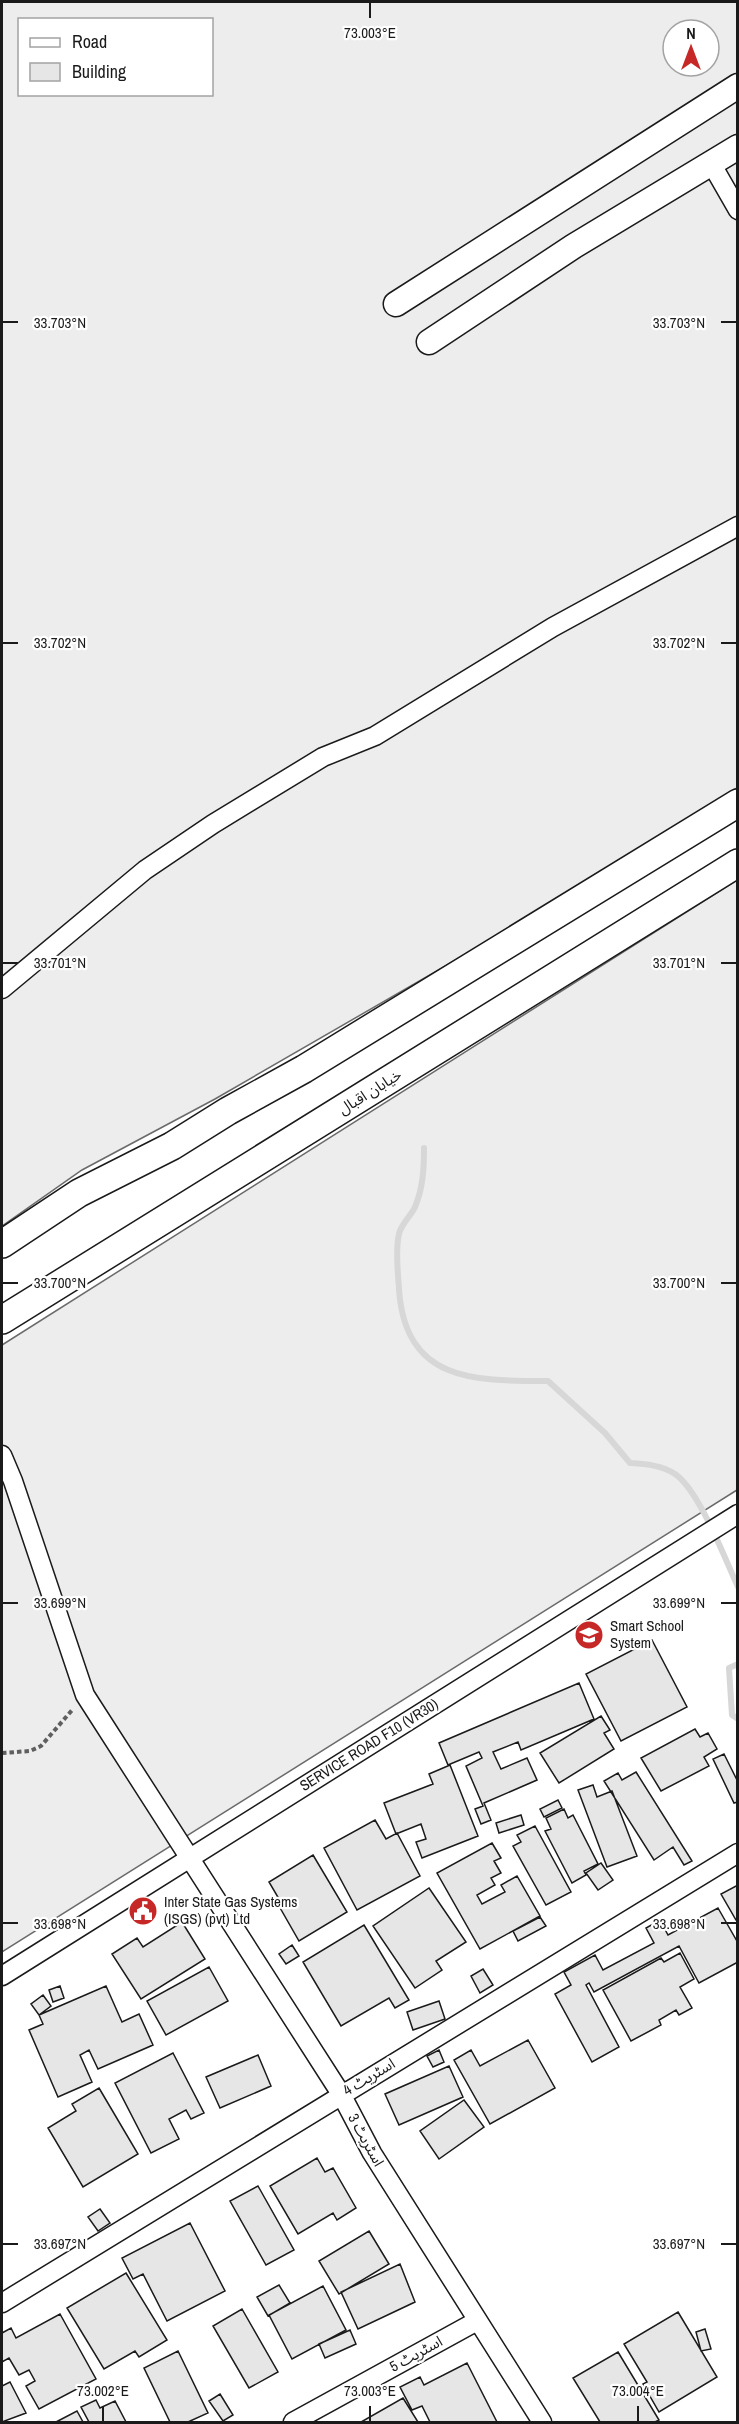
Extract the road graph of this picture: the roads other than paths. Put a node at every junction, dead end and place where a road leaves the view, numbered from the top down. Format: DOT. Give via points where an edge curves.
graph roads {
  1 [pos="738,86"];
  2 [pos="738,147"];
  3 [pos="711,163"];
  4 [pos="738,210"];
  5 [pos="396,304"];
  6 [pos="429,342"];
  7 [pos="738,526"];
  8 [pos="738,803"];
  9 [pos="738,863"];
  10 [pos="2,989"];
  11 [pos="2,1244"];
  12 [pos="2,1320"];
  13 [pos="2,1455"];
  14 [pos="738,1514"];
  15 [pos="738,1853"];
  16 [pos="191,1858"];
  17 [pos="2,1976"];
  18 [pos="341,2094"];
  19 [pos="2,2303"];
  20 [pos="477,2321"];
  21 [pos="293,2422"];
  22 [pos="542,2422"];
  1 -- 5 [label="street"];
  2 -- 3 [label="street"];
  3 -- 4 [label="street"];
  3 -- 6 [label="street" via="574,246"];
  7 -- 10 [label="street" via="553,627 375,736 323,757 213,824 145,870"];
  8 -- 11 [label="main road" via="304,1069 172,1146 79,1193"];
  9 -- 12 [label="main road, خیابان اقبال"];
  13 -- 16 [label="street, اسٹریٹ 3" via="85,1695"];
  14 -- 16 [label="street, SERVICE ROAD F10 (VR30)"];
  15 -- 18 [label="street, اسٹریٹ 4"];
  16 -- 17 [label="street, SERVICE ROAD F10 (VR30)"];
  16 -- 18 [label="street, اسٹریٹ 3"];
  18 -- 19 [label="street, اسٹریٹ 4"];
  18 -- 20 [label="street, اسٹریٹ 3" via="372,2153"];
  20 -- 21 [label="street, اسٹریٹ 5"];
  20 -- 22 [label="street, اسٹریٹ 3"];
}
